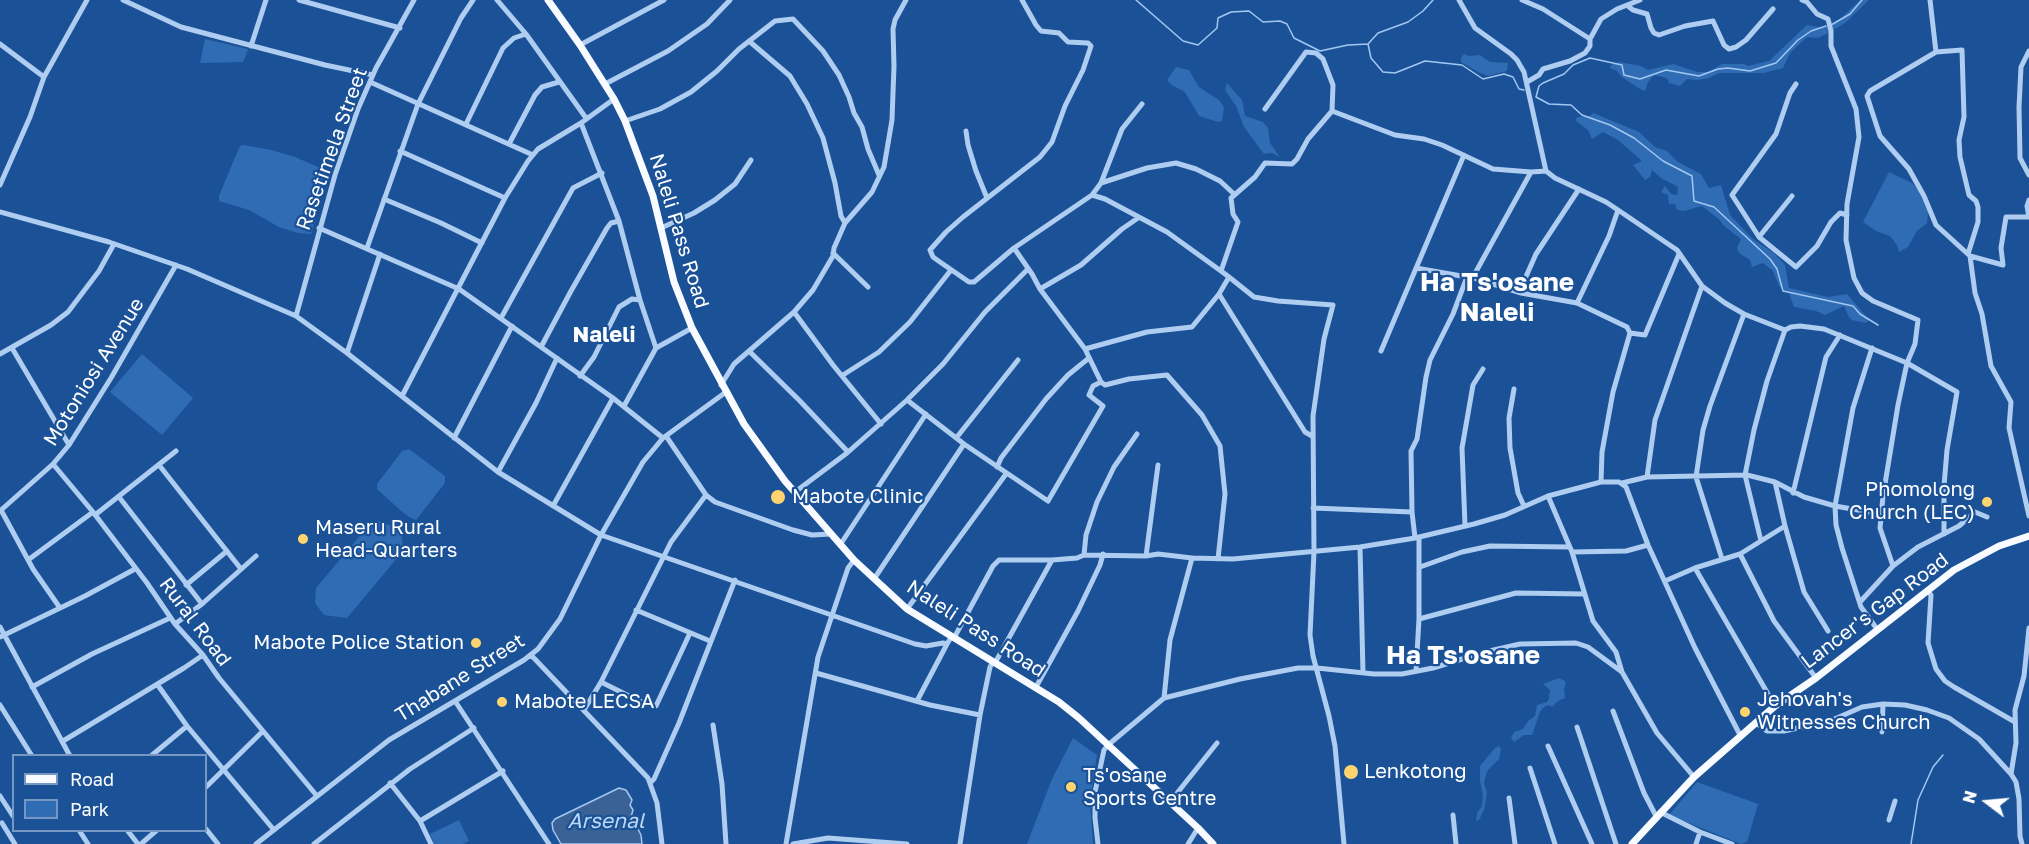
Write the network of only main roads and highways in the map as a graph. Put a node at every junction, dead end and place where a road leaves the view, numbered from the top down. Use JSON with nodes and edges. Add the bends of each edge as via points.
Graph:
{"nodes":[{"id":1,"x":548,"y":0,"type":"edge"},
{"id":2,"x":2029,"y":536,"type":"edge"},
{"id":3,"x":1213,"y":844,"type":"edge"},
{"id":4,"x":1632,"y":844,"type":"edge"}],
"edges":[{"from":1,"to":3,"type":"main road","name":"Naleli Pass Road","via":[[625,121],[653,196],[674,282],[692,328],[744,424],[795,492],[854,560],[907,609],[1036,687],[1079,718]]},
{"from":2,"to":4,"type":"main road","name":"Lancer's Gap Road","via":[[1986,552],[1954,570],[1775,706],[1694,777]]}]}
